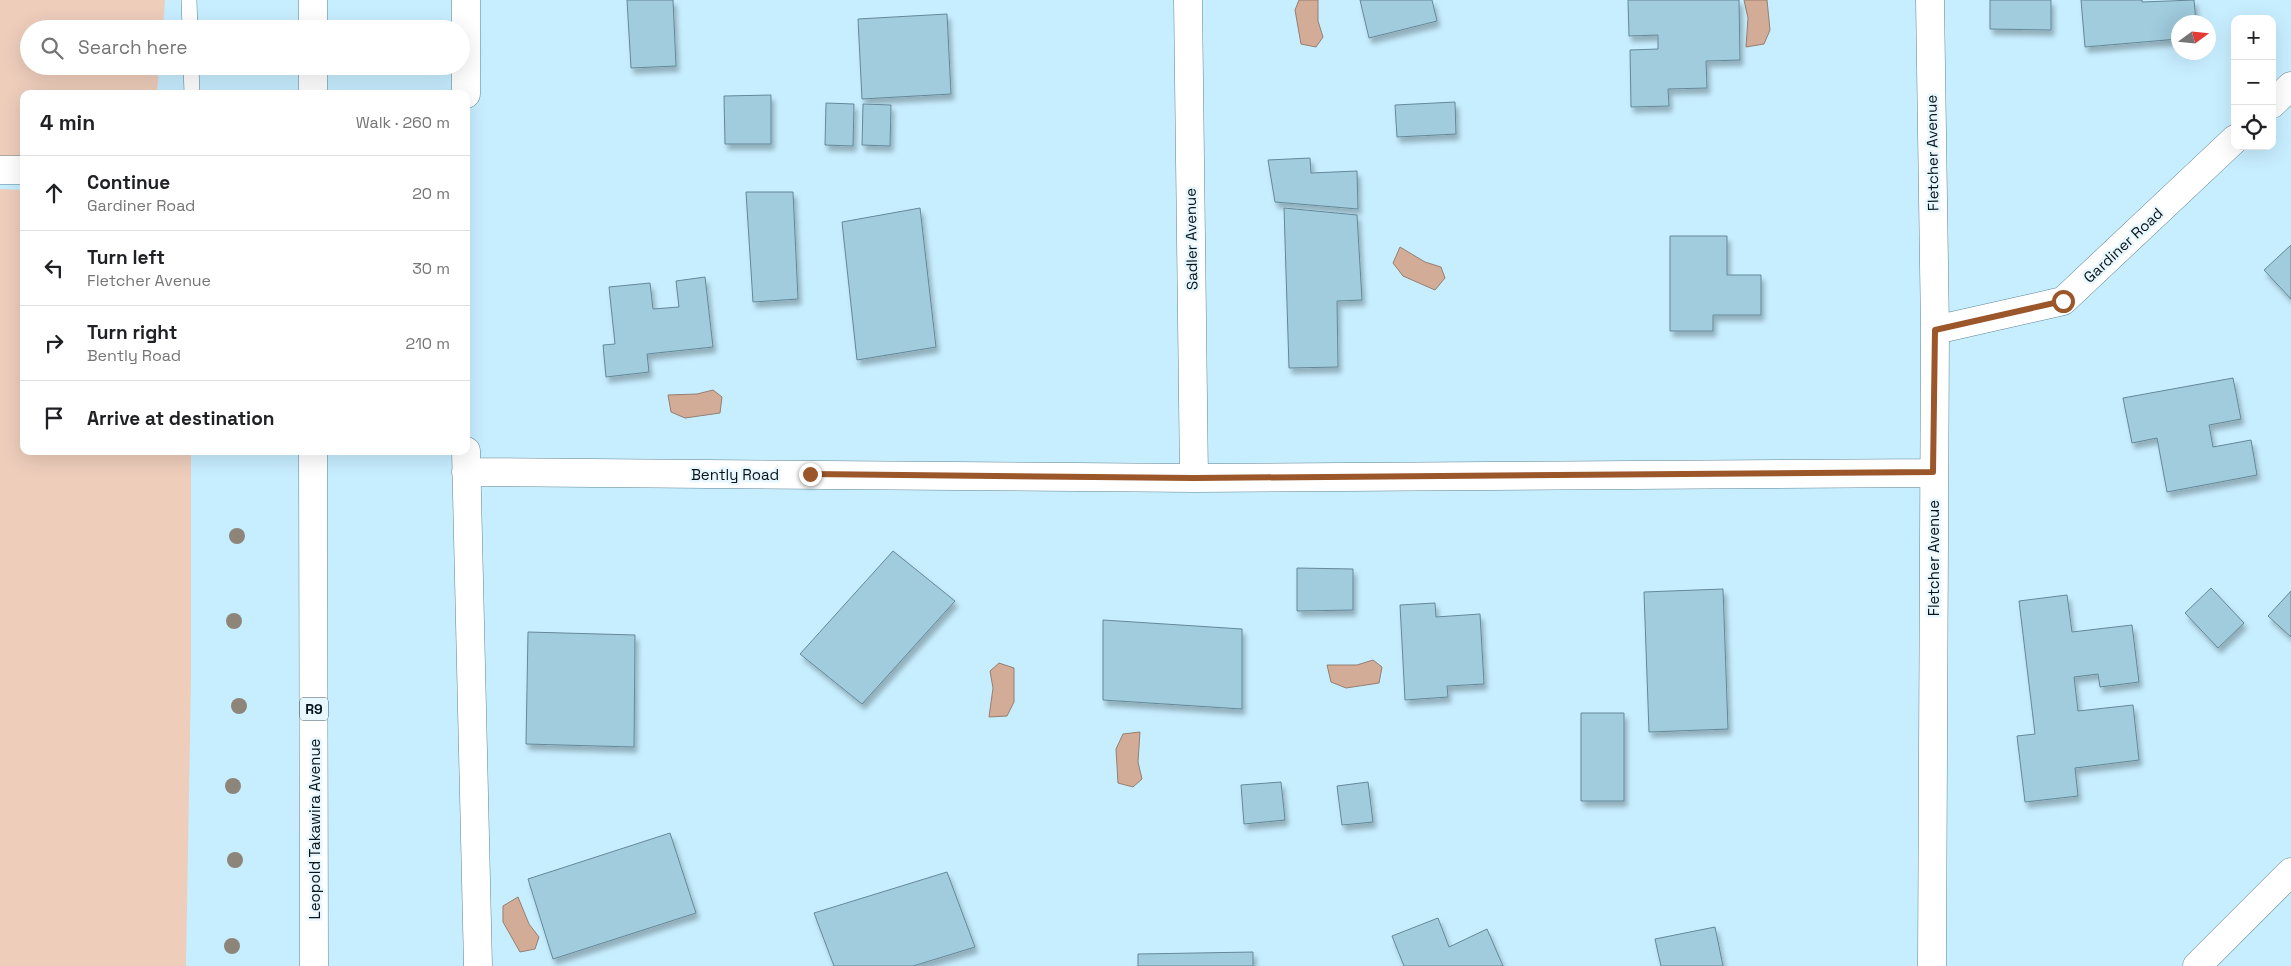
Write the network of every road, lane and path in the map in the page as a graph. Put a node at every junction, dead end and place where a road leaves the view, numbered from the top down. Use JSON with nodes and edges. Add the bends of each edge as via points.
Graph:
{"nodes":[{"id":1,"x":189,"y":0,"type":"edge"},
{"id":2,"x":314,"y":0,"type":"edge"},
{"id":3,"x":466,"y":0,"type":"edge"},
{"id":4,"x":1188,"y":0,"type":"edge"},
{"id":5,"x":1930,"y":0,"type":"edge"},
{"id":6,"x":190,"y":20,"type":"edge"},
{"id":7,"x":313,"y":20,"type":"edge"},
{"id":8,"x":466,"y":20,"type":"edge"},
{"id":9,"x":191,"y":75,"type":"edge"},
{"id":10,"x":313,"y":75,"type":"edge"},
{"id":11,"x":466,"y":75,"type":"edge"},
{"id":12,"x":2291,"y":86,"type":"edge"},
{"id":13,"x":192,"y":90,"type":"edge"},
{"id":14,"x":313,"y":90,"type":"edge"},
{"id":15,"x":466,"y":90,"type":"edge"},
{"id":16,"x":2276,"y":100,"type":"edge"},
{"id":17,"x":2231,"y":143,"type":"edge"},
{"id":18,"x":0,"y":170,"type":"edge"},
{"id":19,"x":20,"y":170,"type":"edge"},
{"id":20,"x":1935,"y":330,"type":"junction"},
{"id":21,"x":313,"y":455,"type":"edge"},
{"id":22,"x":466,"y":462,"type":"edge"},
{"id":23,"x":1933,"y":472,"type":"junction"},
{"id":24,"x":1194,"y":478,"type":"junction"},
{"id":25,"x":2291,"y":872,"type":"edge"},
{"id":26,"x":314,"y":966,"type":"edge"},
{"id":27,"x":478,"y":966,"type":"edge"},
{"id":28,"x":1932,"y":966,"type":"edge"},
{"id":29,"x":2197,"y":966,"type":"edge"}],
"edges":[{"from":1,"to":6,"type":"lane"},
{"from":2,"to":7,"type":"main road"},
{"from":3,"to":8,"type":"main road"},
{"from":4,"to":24,"type":"main road","name":"Sadler Avenue"},
{"from":5,"to":20,"type":"main road","name":"Fletcher Avenue"},
{"from":9,"to":13,"type":"lane"},
{"from":10,"to":14,"type":"main road"},
{"from":11,"to":15,"type":"main road"},
{"from":12,"to":16,"type":"main road"},
{"from":17,"to":20,"type":"main road","name":"Gardiner Road","via":[[2063,301]]},
{"from":18,"to":19,"type":"main road"},
{"from":20,"to":23,"type":"main road","name":"Fletcher Avenue"},
{"from":21,"to":26,"type":"main road","name":"Leopold Takawira Avenue","number":"R9"},
{"from":22,"to":24,"type":"main road","name":"Bently Road"},
{"from":22,"to":27,"type":"main road"},
{"from":23,"to":24,"type":"main road","name":"Bently Road"},
{"from":23,"to":28,"type":"main road","name":"Fletcher Avenue"},
{"from":25,"to":29,"type":"main road"}]}
